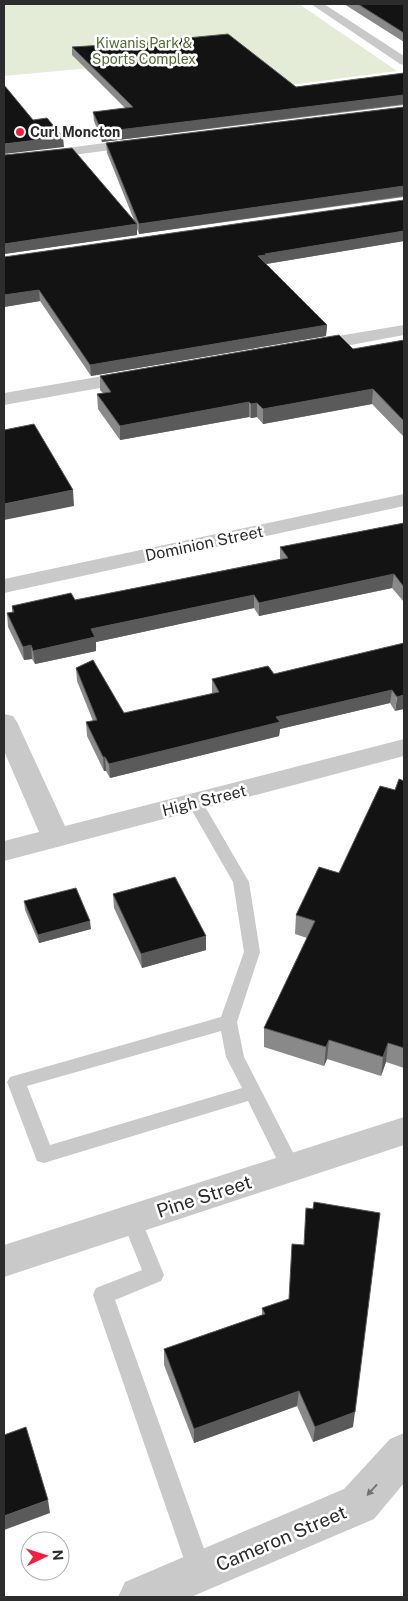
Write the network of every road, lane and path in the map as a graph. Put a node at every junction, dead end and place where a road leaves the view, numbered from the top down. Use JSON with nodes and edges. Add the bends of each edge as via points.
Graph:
{"nodes":[{"id":1,"x":317,"y":4,"type":"edge"},
{"id":2,"x":388,"y":38,"type":"edge"},
{"id":3,"x":371,"y":40,"type":"junction"},
{"id":4,"x":404,"y":61,"type":"edge"},
{"id":5,"x":157,"y":141,"type":"edge"},
{"id":6,"x":4,"y":160,"type":"edge"},
{"id":7,"x":404,"y":330,"type":"edge"},
{"id":8,"x":288,"y":350,"type":"edge"},
{"id":9,"x":152,"y":374,"type":"edge"},
{"id":10,"x":4,"y":399,"type":"edge"},
{"id":11,"x":404,"y":500,"type":"edge"},
{"id":12,"x":4,"y":586,"type":"edge"},
{"id":13,"x":4,"y":722,"type":"edge"},
{"id":14,"x":404,"y":748,"type":"edge"},
{"id":15,"x":195,"y":802,"type":"junction"},
{"id":16,"x":56,"y":838,"type":"junction"},
{"id":17,"x":4,"y":851,"type":"edge"},
{"id":18,"x":228,"y":1022,"type":"junction"},
{"id":19,"x":253,"y":1092,"type":"junction"},
{"id":20,"x":404,"y":1131,"type":"edge"},
{"id":21,"x":291,"y":1168,"type":"junction"},
{"id":22,"x":132,"y":1220,"type":"junction"},
{"id":23,"x":4,"y":1261,"type":"edge"},
{"id":24,"x":404,"y":1453,"type":"edge"},
{"id":25,"x":200,"y":1572,"type":"junction"},
{"id":26,"x":140,"y":1597,"type":"edge"}],
"edges":[{"from":1,"to":3,"type":"street"},
{"from":2,"to":3,"type":"street"},
{"from":3,"to":4,"type":"street"},
{"from":5,"to":6,"type":"street"},
{"from":7,"to":8,"type":"street"},
{"from":9,"to":10,"type":"street"},
{"from":11,"to":12,"type":"street","name":"Dominion Street"},
{"from":13,"to":16,"type":"street"},
{"from":14,"to":15,"type":"street","name":"High Street"},
{"from":15,"to":16,"type":"street","name":"High Street"},
{"from":15,"to":18,"type":"lane","via":[[241,882],[252,952]]},
{"from":16,"to":17,"type":"street","name":"High Street"},
{"from":18,"to":19,"type":"lane","via":[[235,1057]]},
{"from":18,"to":19,"type":"lane","via":[[16,1082],[44,1155]]},
{"from":19,"to":21,"type":"lane"},
{"from":20,"to":21,"type":"street","name":"Pine Street"},
{"from":21,"to":22,"type":"street","name":"Pine Street"},
{"from":22,"to":23,"type":"street","name":"Pine Street"},
{"from":22,"to":25,"type":"lane","via":[[154,1275],[103,1295]]},
{"from":24,"to":25,"type":"street","name":"Cameron Street","one_way":true,"via":[[360,1504]]},
{"from":25,"to":26,"type":"street","name":"Cameron Street"}]}
